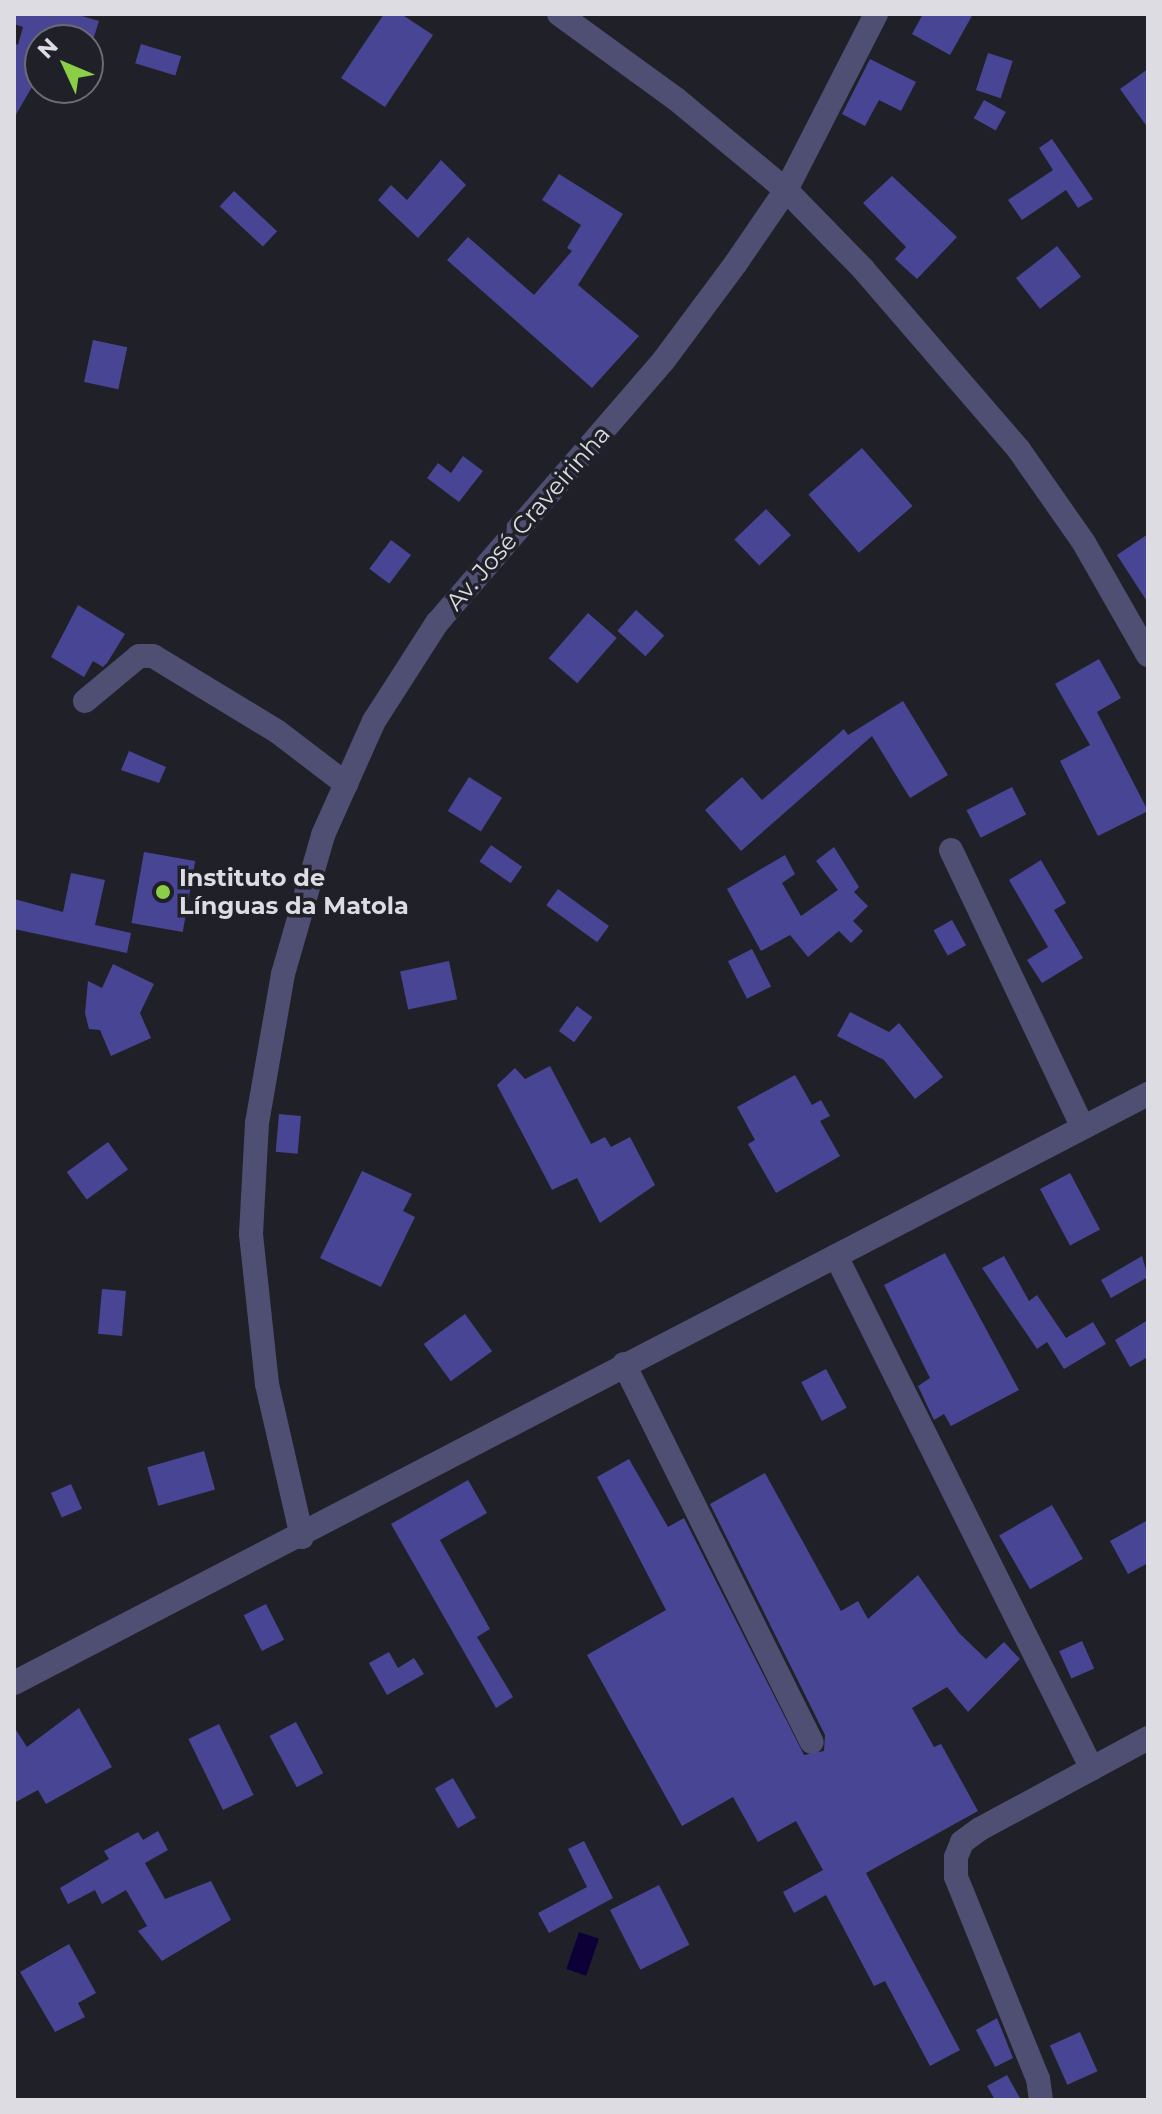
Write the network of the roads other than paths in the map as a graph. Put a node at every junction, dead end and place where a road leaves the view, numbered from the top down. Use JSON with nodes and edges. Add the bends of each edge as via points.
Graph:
{"nodes":[{"id":1,"x":559,"y":14,"type":"edge"},
{"id":2,"x":876,"y":14,"type":"edge"},
{"id":3,"x":786,"y":190,"type":"junction"},
{"id":4,"x":1148,"y":655,"type":"edge"},
{"id":5,"x":85,"y":701,"type":"dead end"},
{"id":6,"x":346,"y":784,"type":"junction"},
{"id":7,"x":951,"y":850,"type":"dead end"},
{"id":8,"x":1148,"y":1094,"type":"edge"},
{"id":9,"x":1082,"y":1126,"type":"junction"},
{"id":10,"x":836,"y":1256,"type":"junction"},
{"id":11,"x":624,"y":1364,"type":"junction"},
{"id":12,"x":302,"y":1537,"type":"junction"},
{"id":13,"x":14,"y":1683,"type":"edge"},
{"id":14,"x":1148,"y":1738,"type":"edge"},
{"id":15,"x":812,"y":1742,"type":"dead end"},
{"id":16,"x":1092,"y":1769,"type":"junction"},
{"id":17,"x":1041,"y":2100,"type":"edge"}],
"edges":[{"from":1,"to":3,"type":"street","via":[[676,99]]},
{"from":2,"to":3,"type":"street","name":"Av. José Craveirinha"},
{"from":3,"to":4,"type":"street","via":[[948,363],[1019,450],[1084,543]]},
{"from":3,"to":6,"type":"street","name":"Av. José Craveirinha","via":[[664,360],[437,623],[374,721]]},
{"from":5,"to":6,"type":"street","via":[[139,656],[153,656],[278,732]]},
{"from":6,"to":12,"type":"street","name":"Av. José Craveirinha","via":[[323,835],[283,974],[257,1123],[251,1234],[267,1384]]},
{"from":7,"to":9,"type":"street"},
{"from":8,"to":9,"type":"street"},
{"from":9,"to":10,"type":"street"},
{"from":10,"to":11,"type":"street"},
{"from":10,"to":16,"type":"street"},
{"from":11,"to":12,"type":"street"},
{"from":11,"to":15,"type":"street"},
{"from":12,"to":13,"type":"street"},
{"from":14,"to":16,"type":"street"},
{"from":16,"to":17,"type":"street","via":[[980,1829],[962,1842],[956,1857],[956,1877],[1038,2079]]}]}
